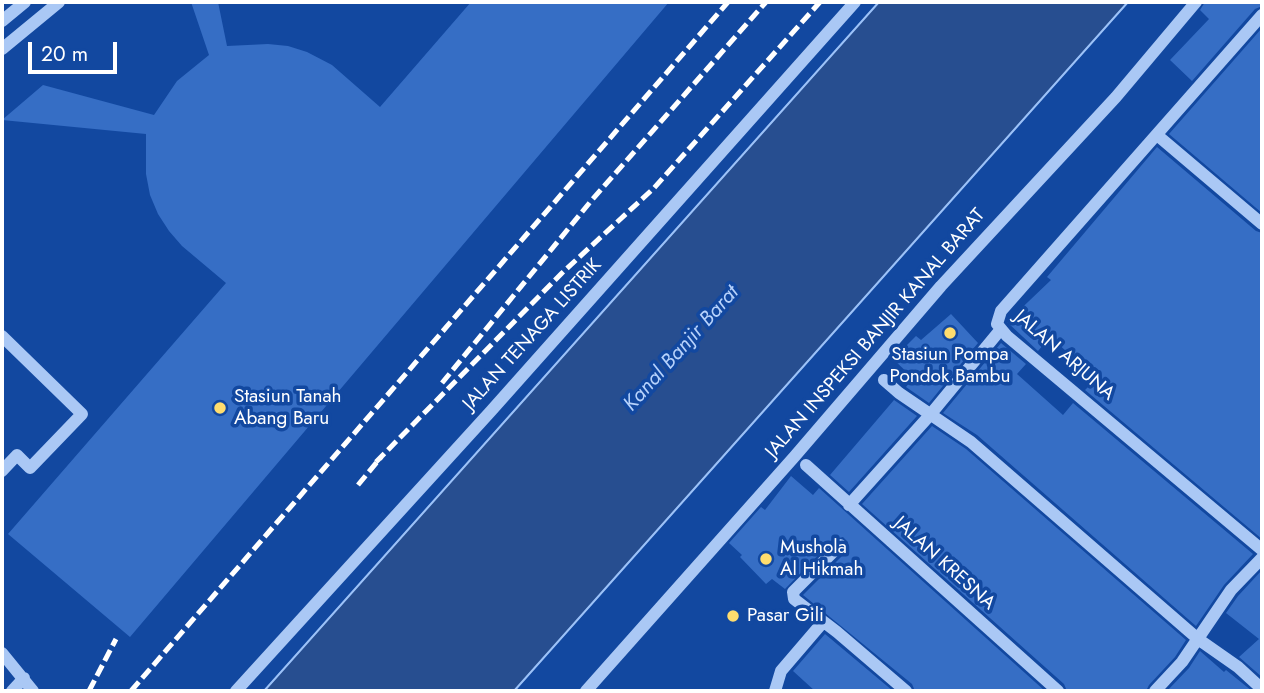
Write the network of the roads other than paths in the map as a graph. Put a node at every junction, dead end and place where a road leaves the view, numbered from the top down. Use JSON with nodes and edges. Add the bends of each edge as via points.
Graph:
{"nodes":[{"id":1,"x":25,"y":2,"type":"edge"},
{"id":2,"x":59,"y":2,"type":"edge"},
{"id":3,"x":855,"y":2,"type":"edge"},
{"id":4,"x":1196,"y":2,"type":"edge"},
{"id":5,"x":1262,"y":15,"type":"edge"},
{"id":6,"x":2,"y":21,"type":"edge"},
{"id":7,"x":2,"y":49,"type":"edge"},
{"id":8,"x":1157,"y":135,"type":"junction"},
{"id":9,"x":1262,"y":224,"type":"edge"},
{"id":10,"x":1001,"y":329,"type":"junction"},
{"id":11,"x":2,"y":336,"type":"edge"},
{"id":12,"x":884,"y":380,"type":"dead end"},
{"id":13,"x":930,"y":415,"type":"junction"},
{"id":14,"x":806,"y":465,"type":"dead end"},
{"id":15,"x":2,"y":471,"type":"edge"},
{"id":16,"x":849,"y":505,"type":"junction"},
{"id":17,"x":840,"y":545,"type":"dead end"},
{"id":18,"x":1262,"y":550,"type":"edge"},
{"id":19,"x":1262,"y":558,"type":"edge"},
{"id":20,"x":823,"y":622,"type":"junction"},
{"id":21,"x":1198,"y":639,"type":"junction"},
{"id":22,"x":2,"y":653,"type":"edge"},
{"id":23,"x":24,"y":678,"type":"junction"},
{"id":24,"x":1262,"y":689,"type":"edge"},
{"id":25,"x":12,"y":691,"type":"edge"},
{"id":26,"x":33,"y":691,"type":"edge"},
{"id":27,"x":236,"y":691,"type":"edge"},
{"id":28,"x":586,"y":691,"type":"edge"},
{"id":29,"x":775,"y":691,"type":"edge"},
{"id":30,"x":906,"y":691,"type":"edge"},
{"id":31,"x":1058,"y":691,"type":"edge"},
{"id":32,"x":1155,"y":691,"type":"edge"}],
"edges":[{"from":1,"to":6,"type":"street"},
{"from":2,"to":7,"type":"street"},
{"from":3,"to":27,"type":"street","name":"JALAN TENAGA LISTRIK"},
{"from":4,"to":28,"type":"street","name":"JALAN INSPEKSI BANJIR KANAL BARAT"},
{"from":5,"to":8,"type":"street","name":"JALAN ARJUNA"},
{"from":8,"to":9,"type":"street"},
{"from":8,"to":10,"type":"street","name":"JALAN ARJUNA","via":[[1001,311],[997,324]]},
{"from":10,"to":13,"type":"street"},
{"from":10,"to":18,"type":"street","name":"JALAN ARJUNA"},
{"from":11,"to":15,"type":"street","via":[[82,414],[30,468],[18,455]]},
{"from":12,"to":13,"type":"street"},
{"from":13,"to":16,"type":"street"},
{"from":13,"to":21,"type":"street","via":[[971,442]]},
{"from":14,"to":16,"type":"street","name":"JALAN KRESNA"},
{"from":16,"to":31,"type":"street","name":"JALAN KRESNA"},
{"from":17,"to":20,"type":"street","via":[[793,592],[798,603]]},
{"from":19,"to":21,"type":"street","via":[[1231,590]]},
{"from":20,"to":29,"type":"street","via":[[781,671]]},
{"from":20,"to":30,"type":"street"},
{"from":21,"to":24,"type":"street"},
{"from":21,"to":32,"type":"street"},
{"from":22,"to":23,"type":"street"},
{"from":23,"to":25,"type":"street"},
{"from":23,"to":26,"type":"street"}]}
